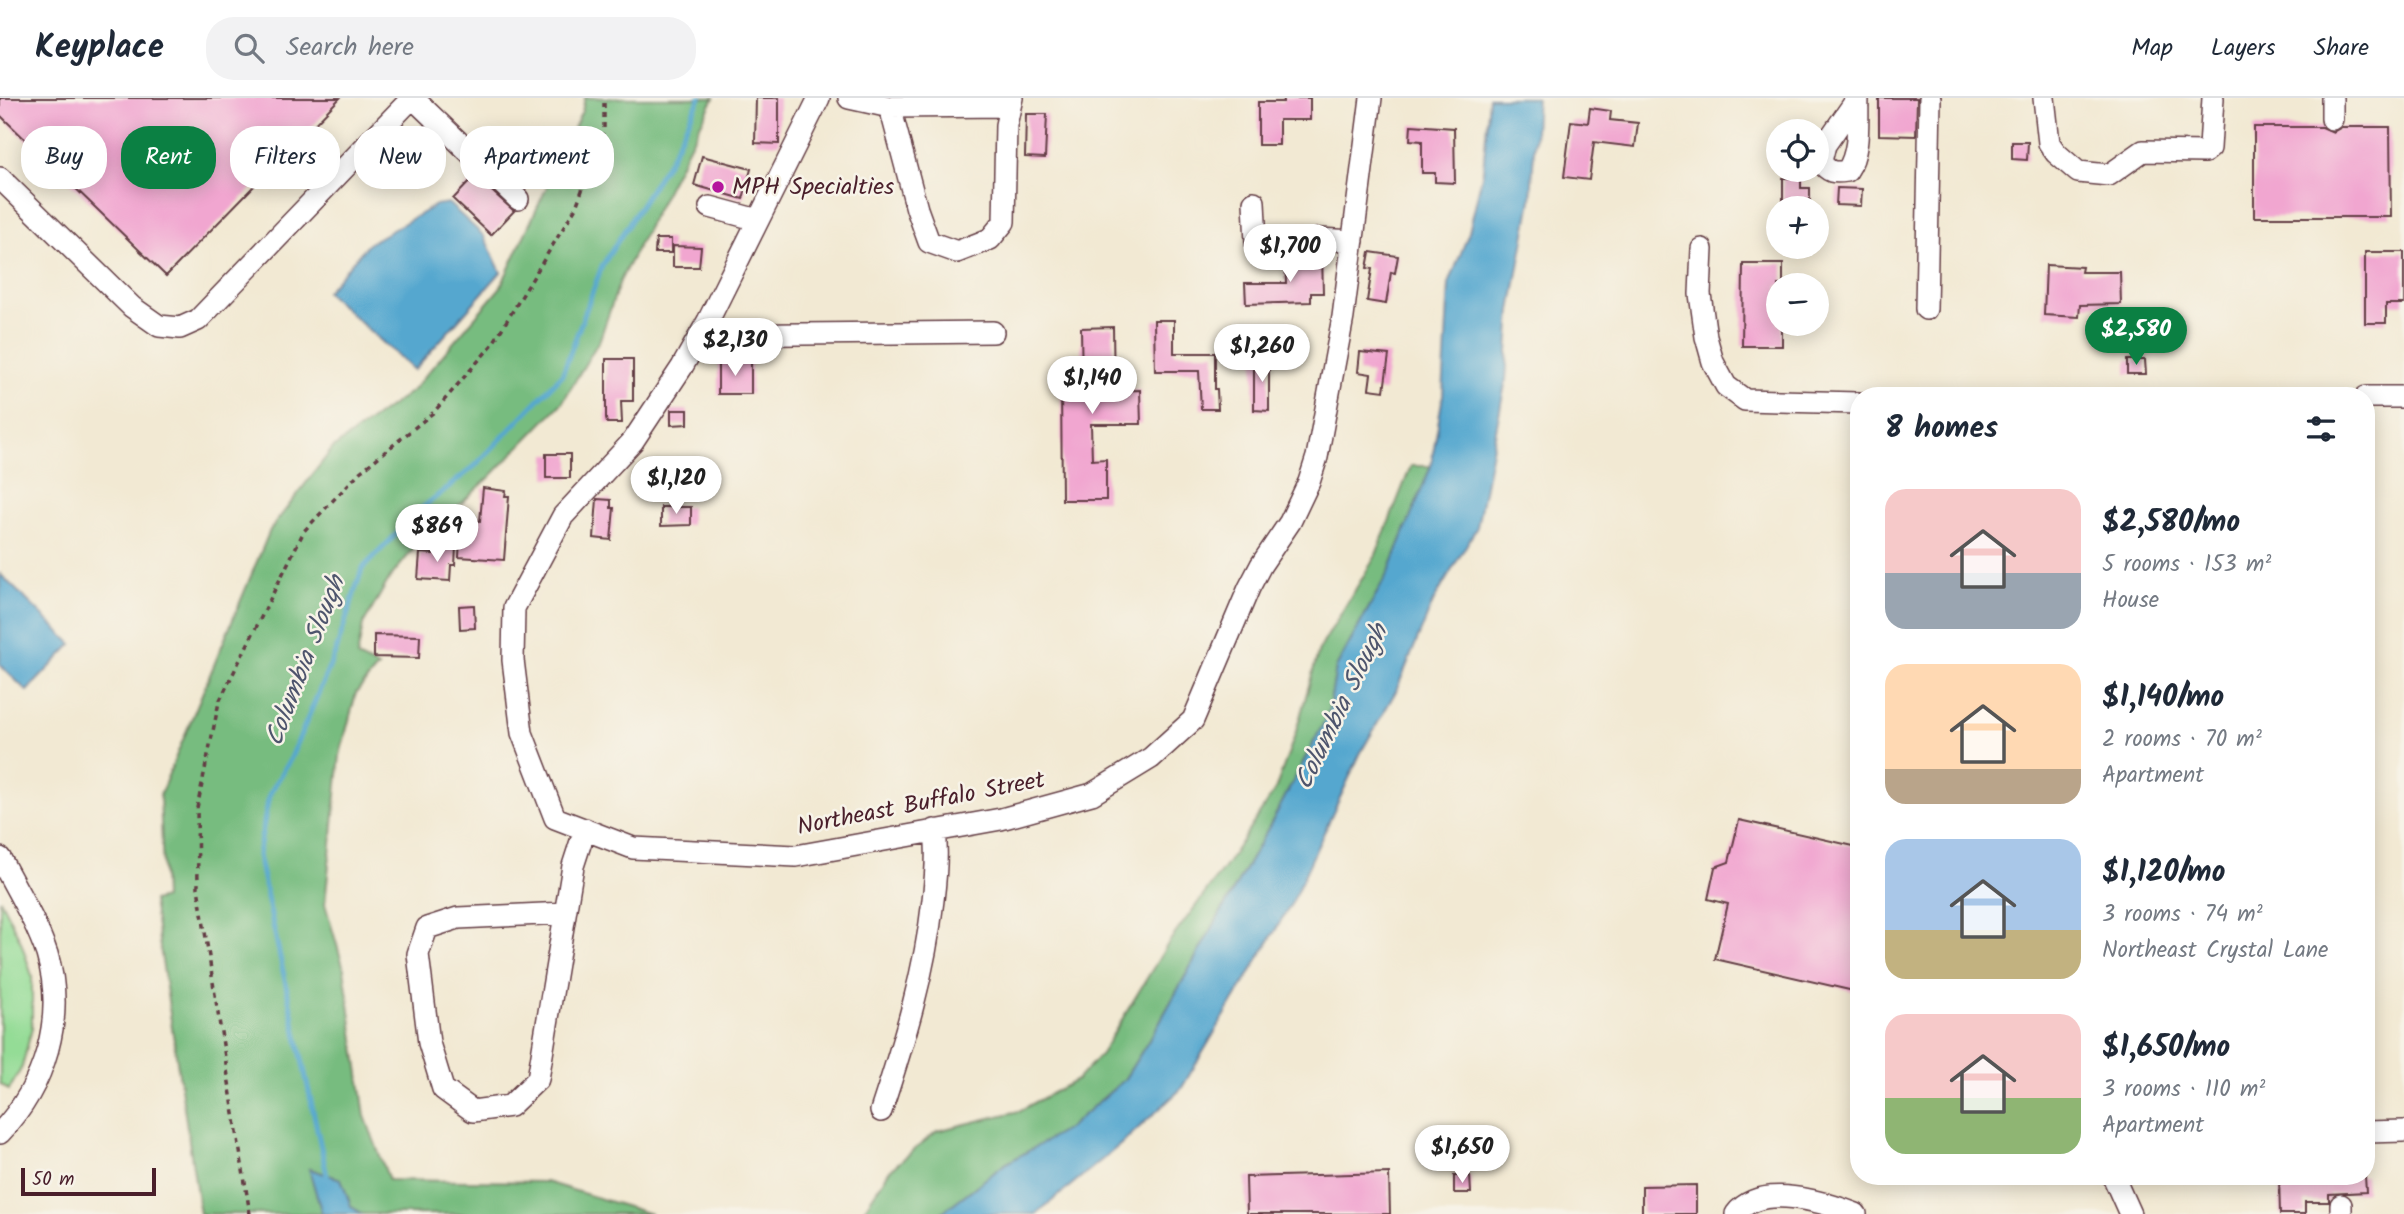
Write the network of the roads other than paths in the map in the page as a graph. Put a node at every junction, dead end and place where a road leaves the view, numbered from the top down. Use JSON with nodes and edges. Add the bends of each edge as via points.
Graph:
{"nodes":[{"id":1,"x":413,"y":98,"type":"edge"},
{"id":2,"x":819,"y":98,"type":"edge"},
{"id":3,"x":849,"y":98,"type":"edge"},
{"id":4,"x":1371,"y":98,"type":"edge"},
{"id":5,"x":1930,"y":98,"type":"edge"},
{"id":6,"x":2044,"y":98,"type":"edge"},
{"id":7,"x":2213,"y":98,"type":"edge"},
{"id":8,"x":1011,"y":102,"type":"edge"},
{"id":9,"x":890,"y":107,"type":"junction"},
{"id":10,"x":0,"y":178,"type":"edge"},
{"id":11,"x":518,"y":199,"type":"dead end"},
{"id":12,"x":1254,"y":202,"type":"dead end"},
{"id":13,"x":710,"y":207,"type":"dead end"},
{"id":14,"x":758,"y":220,"type":"junction"},
{"id":15,"x":1353,"y":241,"type":"junction"},
{"id":16,"x":1702,"y":249,"type":"dead end"},
{"id":17,"x":1926,"y":309,"type":"dead end"},
{"id":18,"x":993,"y":332,"type":"dead end"},
{"id":19,"x":700,"y":335,"type":"junction"},
{"id":20,"x":2375,"y":397,"type":"edge"},
{"id":21,"x":2404,"y":397,"type":"edge"},
{"id":22,"x":1850,"y":403,"type":"edge"},
{"id":23,"x":585,"y":829,"type":"junction"},
{"id":24,"x":935,"y":830,"type":"junction"},
{"id":25,"x":0,"y":858,"type":"edge"},
{"id":26,"x":565,"y":913,"type":"junction"},
{"id":27,"x":881,"y":1111,"type":"dead end"},
{"id":28,"x":2404,"y":1131,"type":"edge"},
{"id":29,"x":2375,"y":1132,"type":"edge"},
{"id":30,"x":0,"y":1133,"type":"edge"},
{"id":31,"x":2117,"y":1185,"type":"edge"},
{"id":32,"x":1736,"y":1214,"type":"edge"},
{"id":33,"x":1856,"y":1214,"type":"edge"},
{"id":34,"x":2130,"y":1214,"type":"edge"}],
"edges":[{"from":1,"to":10,"type":"street","via":[[198,320],[180,328],[159,326],[132,307]]},
{"from":1,"to":11,"type":"street"},
{"from":2,"to":14,"type":"street","name":"Northeast Buffalo Street"},
{"from":3,"to":9,"type":"street"},
{"from":4,"to":15,"type":"street","name":"Northeast Buffalo Street"},
{"from":5,"to":17,"type":"street"},
{"from":6,"to":7,"type":"street","via":[[2049,142],[2056,153],[2078,172],[2109,175],[2143,151],[2205,152],[2210,148]]},
{"from":8,"to":9,"type":"street"},
{"from":8,"to":9,"type":"street","via":[[1006,125],[1004,222],[990,239],[957,251],[929,242]]},
{"from":12,"to":15,"type":"street","via":[[1256,243],[1261,246],[1301,246],[1319,239]]},
{"from":13,"to":14,"type":"street"},
{"from":14,"to":19,"type":"street","name":"Northeast Buffalo Street"},
{"from":15,"to":24,"type":"street","name":"Northeast Buffalo Street","via":[[1343,317],[1309,482],[1249,588],[1193,720],[1151,758],[1092,794],[1002,819]]},
{"from":16,"to":22,"type":"street","via":[[1700,294],[1706,337],[1726,386],[1745,400]]},
{"from":18,"to":19,"type":"street"},
{"from":19,"to":23,"type":"street","name":"Northeast Buffalo Street","via":[[633,441],[563,516],[514,608],[514,673],[522,733],[555,818]]},
{"from":20,"to":21,"type":"street"},
{"from":23,"to":24,"type":"street","name":"Northeast Buffalo Street","via":[[633,848],[796,856]]},
{"from":23,"to":26,"type":"street"},
{"from":24,"to":27,"type":"street","via":[[938,854],[928,943],[911,1021]]},
{"from":25,"to":30,"type":"street","via":[[41,938],[54,1005],[40,1075]]},
{"from":26,"to":26,"type":"street","via":[[538,1079],[510,1106],[473,1111],[443,1089],[429,1043],[418,954],[427,928],[458,918]]},
{"from":28,"to":29,"type":"street"},
{"from":31,"to":34,"type":"street"},
{"from":32,"to":33,"type":"street","via":[[1742,1205],[1769,1196],[1825,1202]]}]}
